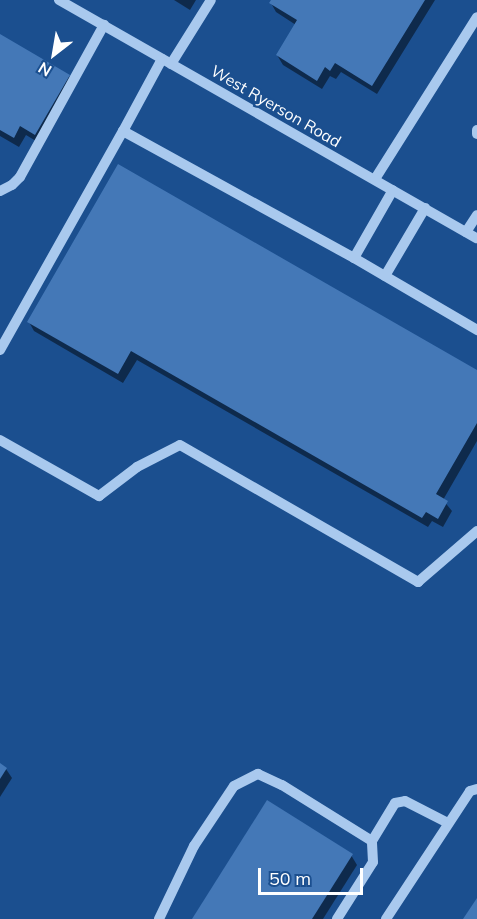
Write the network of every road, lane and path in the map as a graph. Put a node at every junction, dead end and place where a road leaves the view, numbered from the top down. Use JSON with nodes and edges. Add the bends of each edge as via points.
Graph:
{"nodes":[{"id":1,"x":59,"y":0,"type":"edge"},
{"id":2,"x":211,"y":0,"type":"edge"},
{"id":3,"x":477,"y":17,"type":"edge"},
{"id":4,"x":104,"y":25,"type":"junction"},
{"id":5,"x":167,"y":61,"type":"junction"},
{"id":6,"x":477,"y":130,"type":"edge"},
{"id":7,"x":123,"y":131,"type":"junction"},
{"id":8,"x":477,"y":135,"type":"edge"},
{"id":9,"x":375,"y":179,"type":"junction"},
{"id":10,"x":393,"y":190,"type":"junction"},
{"id":11,"x":0,"y":191,"type":"edge"},
{"id":12,"x":425,"y":208,"type":"junction"},
{"id":13,"x":477,"y":214,"type":"edge"},
{"id":14,"x":466,"y":232,"type":"junction"},
{"id":15,"x":477,"y":238,"type":"edge"},
{"id":16,"x":354,"y":258,"type":"junction"},
{"id":17,"x":385,"y":276,"type":"junction"},
{"id":18,"x":477,"y":330,"type":"edge"},
{"id":19,"x":0,"y":351,"type":"edge"},
{"id":20,"x":0,"y":440,"type":"edge"},
{"id":21,"x":477,"y":531,"type":"edge"},
{"id":22,"x":473,"y":790,"type":"edge"},
{"id":23,"x":448,"y":823,"type":"junction"},
{"id":24,"x":372,"y":841,"type":"junction"},
{"id":25,"x":342,"y":917,"type":"edge"},
{"id":26,"x":159,"y":919,"type":"edge"},
{"id":27,"x":386,"y":919,"type":"edge"}],
"edges":[{"from":1,"to":4,"type":"street","name":"West Ryerson Road"},
{"from":2,"to":5,"type":"street"},
{"from":3,"to":9,"type":"street"},
{"from":4,"to":5,"type":"street","name":"West Ryerson Road"},
{"from":4,"to":11,"type":"street","via":[[20,177]]},
{"from":5,"to":7,"type":"street"},
{"from":5,"to":9,"type":"street","name":"West Ryerson Road"},
{"from":6,"to":8,"type":"street"},
{"from":7,"to":16,"type":"street"},
{"from":7,"to":19,"type":"street"},
{"from":9,"to":10,"type":"street","name":"West Ryerson Road"},
{"from":10,"to":12,"type":"street","name":"West Ryerson Road"},
{"from":10,"to":16,"type":"street"},
{"from":12,"to":14,"type":"street","name":"West Ryerson Road"},
{"from":12,"to":17,"type":"street"},
{"from":13,"to":14,"type":"street"},
{"from":14,"to":15,"type":"street","name":"West Ryerson Road"},
{"from":16,"to":17,"type":"street"},
{"from":17,"to":18,"type":"street"},
{"from":20,"to":21,"type":"street","via":[[99,496],[137,467],[180,445],[418,582]]},
{"from":22,"to":23,"type":"street"},
{"from":23,"to":24,"type":"street","via":[[405,801],[396,803]]},
{"from":23,"to":27,"type":"street"},
{"from":24,"to":25,"type":"street","via":[[373,862]]},
{"from":24,"to":26,"type":"street","via":[[258,774],[234,786],[194,846]]}]}
